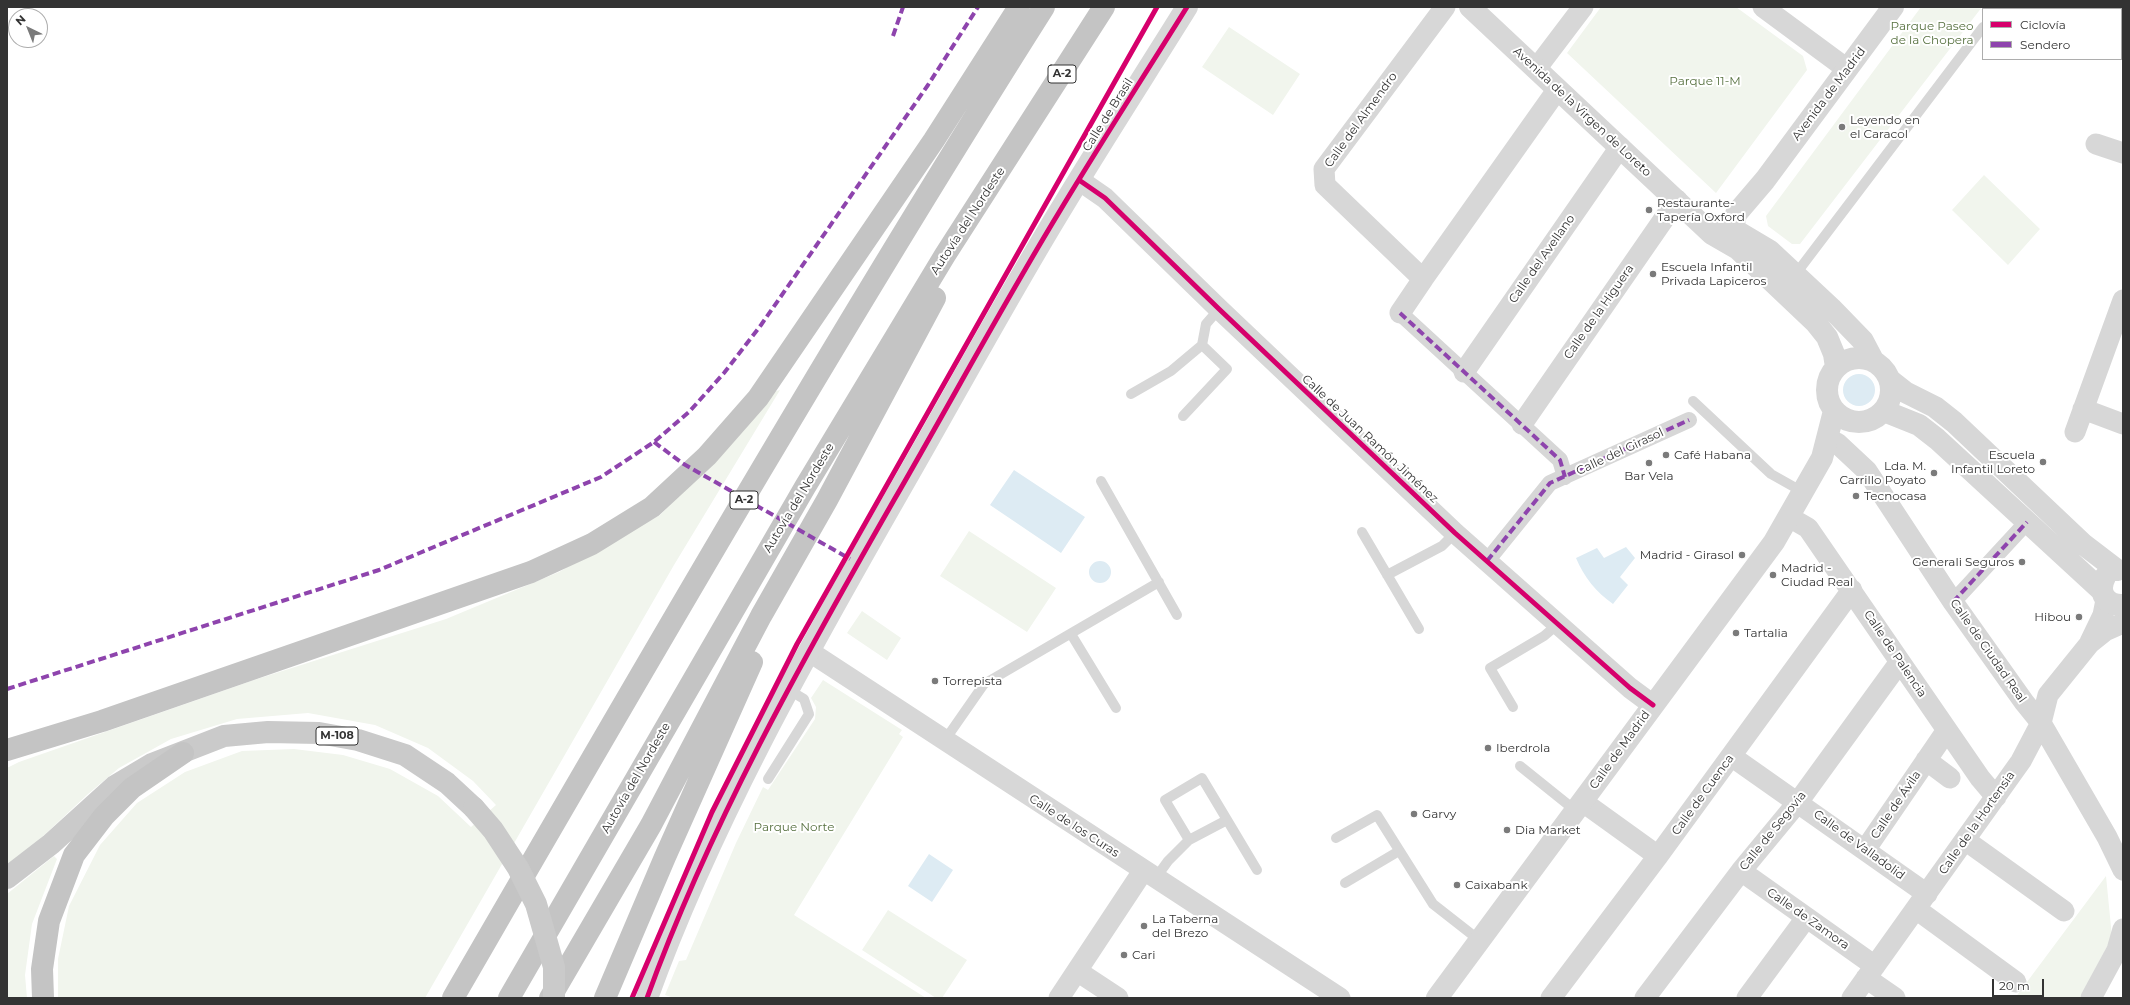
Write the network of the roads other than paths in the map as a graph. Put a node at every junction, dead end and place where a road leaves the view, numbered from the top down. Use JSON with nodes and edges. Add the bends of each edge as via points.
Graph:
{"nodes":[{"id":1,"x":1019,"y":7,"type":"edge"},
{"id":2,"x":1044,"y":7,"type":"edge"},
{"id":3,"x":1104,"y":7,"type":"edge"},
{"id":4,"x":1187,"y":7,"type":"edge"},
{"id":5,"x":1444,"y":7,"type":"edge"},
{"id":6,"x":1470,"y":7,"type":"edge"},
{"id":7,"x":1583,"y":7,"type":"edge"},
{"id":8,"x":1762,"y":7,"type":"edge"},
{"id":9,"x":1893,"y":7,"type":"edge"},
{"id":10,"x":1982,"y":28,"type":"edge"},
{"id":11,"x":1536,"y":69,"type":"junction"},
{"id":12,"x":1848,"y":69,"type":"junction"},
{"id":13,"x":1557,"y":90,"type":"junction"},
{"id":14,"x":1020,"y":140,"type":"junction"},
{"id":15,"x":2096,"y":144,"type":"dead end"},
{"id":16,"x":1620,"y":147,"type":"junction"},
{"id":17,"x":2123,"y":153,"type":"edge"},
{"id":18,"x":1080,"y":180,"type":"junction"},
{"id":19,"x":1764,"y":180,"type":"junction"},
{"id":20,"x":1677,"y":200,"type":"junction"},
{"id":21,"x":1735,"y":239,"type":"junction"},
{"id":22,"x":1770,"y":251,"type":"junction"},
{"id":23,"x":1795,"y":275,"type":"junction"},
{"id":24,"x":1423,"y":279,"type":"junction"},
{"id":25,"x":2123,"y":300,"type":"edge"},
{"id":26,"x":1219,"y":309,"type":"junction"},
{"id":27,"x":1400,"y":313,"type":"joint"},
{"id":28,"x":1202,"y":344,"type":"junction"},
{"id":29,"x":1873,"y":360,"type":"junction"},
{"id":30,"x":1836,"y":367,"type":"junction"},
{"id":31,"x":1464,"y":372,"type":"junction"},
{"id":32,"x":1890,"y":381,"type":"junction"},
{"id":33,"x":1131,"y":394,"type":"dead end"},
{"id":34,"x":1693,"y":401,"type":"dead end"},
{"id":35,"x":2083,"y":409,"type":"junction"},
{"id":36,"x":1834,"y":411,"type":"junction"},
{"id":37,"x":1884,"y":411,"type":"junction"},
{"id":38,"x":1183,"y":416,"type":"dead end"},
{"id":39,"x":1689,"y":420,"type":"dead end"},
{"id":40,"x":1853,"y":422,"type":"junction"},
{"id":41,"x":1522,"y":424,"type":"junction"},
{"id":42,"x":2123,"y":424,"type":"edge"},
{"id":43,"x":2074,"y":432,"type":"dead end"},
{"id":44,"x":1838,"y":443,"type":"junction"},
{"id":45,"x":1822,"y":458,"type":"junction"},
{"id":46,"x":1565,"y":477,"type":"junction"},
{"id":47,"x":1101,"y":481,"type":"dead end"},
{"id":48,"x":1803,"y":492,"type":"junction"},
{"id":49,"x":827,"y":500,"type":"junction"},
{"id":50,"x":1789,"y":517,"type":"junction"},
{"id":51,"x":2027,"y":522,"type":"junction"},
{"id":52,"x":1362,"y":532,"type":"dead end"},
{"id":53,"x":1456,"y":533,"type":"junction"},
{"id":54,"x":1487,"y":561,"type":"junction"},
{"id":55,"x":2120,"y":571,"type":"edge"},
{"id":56,"x":1387,"y":575,"type":"junction"},
{"id":57,"x":1159,"y":582,"type":"junction"},
{"id":58,"x":1852,"y":590,"type":"junction"},
{"id":59,"x":1953,"y":602,"type":"junction"},
{"id":60,"x":1177,"y":614,"type":"dead end"},
{"id":61,"x":2111,"y":614,"type":"edge"},
{"id":62,"x":1558,"y":624,"type":"junction"},
{"id":63,"x":1419,"y":629,"type":"dead end"},
{"id":64,"x":1071,"y":634,"type":"junction"},
{"id":65,"x":810,"y":652,"type":"junction"},
{"id":66,"x":1899,"y":663,"type":"junction"},
{"id":67,"x":789,"y":690,"type":"junction"},
{"id":68,"x":1513,"y":706,"type":"dead end"},
{"id":69,"x":1653,"y":706,"type":"junction"},
{"id":70,"x":1116,"y":708,"type":"dead end"},
{"id":71,"x":2041,"y":722,"type":"junction"},
{"id":72,"x":1947,"y":730,"type":"junction"},
{"id":73,"x":45,"y":738,"type":"junction"},
{"id":74,"x":945,"y":740,"type":"junction"},
{"id":75,"x":7,"y":750,"type":"edge"},
{"id":76,"x":183,"y":753,"type":"junction"},
{"id":77,"x":1731,"y":756,"type":"junction"},
{"id":78,"x":7,"y":757,"type":"edge"},
{"id":79,"x":1926,"y":760,"type":"junction"},
{"id":80,"x":1520,"y":766,"type":"dead end"},
{"id":81,"x":1950,"y":778,"type":"dead end"},
{"id":82,"x":768,"y":779,"type":"dead end"},
{"id":83,"x":1996,"y":797,"type":"junction"},
{"id":84,"x":1798,"y":802,"type":"junction"},
{"id":85,"x":1580,"y":806,"type":"junction"},
{"id":86,"x":1227,"y":820,"type":"junction"},
{"id":87,"x":1336,"y":838,"type":"dead end"},
{"id":88,"x":1189,"y":840,"type":"junction"},
{"id":89,"x":1966,"y":840,"type":"junction"},
{"id":90,"x":1865,"y":850,"type":"junction"},
{"id":91,"x":1399,"y":851,"type":"junction"},
{"id":92,"x":1658,"y":856,"type":"junction"},
{"id":93,"x":1257,"y":870,"type":"dead end"},
{"id":94,"x":2123,"y":870,"type":"edge"},
{"id":95,"x":1741,"y":871,"type":"junction"},
{"id":96,"x":1149,"y":875,"type":"junction"},
{"id":97,"x":7,"y":878,"type":"edge"},
{"id":98,"x":1345,"y":883,"type":"dead end"},
{"id":99,"x":1921,"y":902,"type":"junction"},
{"id":100,"x":2064,"y":911,"type":"dead end"},
{"id":101,"x":1806,"y":918,"type":"junction"},
{"id":102,"x":2123,"y":929,"type":"edge"},
{"id":103,"x":1479,"y":940,"type":"junction"},
{"id":104,"x":2106,"y":970,"type":"junction"},
{"id":105,"x":1077,"y":971,"type":"junction"},
{"id":106,"x":1871,"y":972,"type":"junction"},
{"id":107,"x":2016,"y":982,"type":"dead end"},
{"id":108,"x":42,"y":998,"type":"edge"},
{"id":109,"x":452,"y":998,"type":"edge"},
{"id":110,"x":509,"y":998,"type":"edge"},
{"id":111,"x":550,"y":998,"type":"edge"},
{"id":112,"x":554,"y":998,"type":"edge"},
{"id":113,"x":605,"y":998,"type":"edge"},
{"id":114,"x":647,"y":998,"type":"edge"},
{"id":115,"x":1059,"y":998,"type":"edge"},
{"id":116,"x":1118,"y":998,"type":"edge"},
{"id":117,"x":1340,"y":998,"type":"edge"},
{"id":118,"x":1437,"y":998,"type":"edge"},
{"id":119,"x":1551,"y":998,"type":"edge"},
{"id":120,"x":1645,"y":998,"type":"edge"},
{"id":121,"x":1747,"y":998,"type":"edge"},
{"id":122,"x":1852,"y":998,"type":"edge"},
{"id":123,"x":1894,"y":998,"type":"edge"},
{"id":124,"x":2091,"y":998,"type":"edge"},
{"id":125,"x":2108,"y":998,"type":"edge"}],
"edges":[{"from":1,"to":73,"type":"highway","via":[[934,140],[758,398],[707,456],[652,507],[592,544],[531,572],[110,719]]},
{"from":2,"to":109,"type":"highway","number":"A-2","via":[[943,167]]},
{"from":3,"to":14,"type":"highway","name":"Autovía del Nordeste","number":"A-2"},
{"from":4,"to":18,"type":"street","name":"Calle de Brasil"},
{"from":5,"to":24,"type":"street","name":"Calle del Almendro","via":[[1324,170],[1325,185]]},
{"from":6,"to":11,"type":"street","name":"Avenida de la Virgen de Loreto"},
{"from":7,"to":11,"type":"street"},
{"from":8,"to":12,"type":"street"},
{"from":9,"to":12,"type":"street","name":"Avenida de Madrid"},
{"from":10,"to":23,"type":"lane"},
{"from":11,"to":13,"type":"street","name":"Avenida de la Virgen de Loreto"},
{"from":12,"to":19,"type":"street","name":"Avenida de Madrid"},
{"from":13,"to":16,"type":"street","name":"Avenida de la Virgen de Loreto"},
{"from":13,"to":24,"type":"street"},
{"from":14,"to":49,"type":"highway"},
{"from":14,"to":110,"type":"highway","name":"Autovía del Nordeste","number":"A-2","via":[[945,256],[805,487]]},
{"from":15,"to":17,"type":"street"},
{"from":16,"to":20,"type":"street","name":"Avenida de la Virgen de Loreto"},
{"from":16,"to":31,"type":"street","name":"Calle del Avellano"},
{"from":18,"to":26,"type":"street","name":"Calle de Juan Ramón Jiménez","via":[[1105,198]]},
{"from":18,"to":65,"type":"street","name":"Calle de Brasil","via":[[890,508]]},
{"from":19,"to":21,"type":"street","name":"Avenida de Madrid","via":[[1736,214]]},
{"from":19,"to":22,"type":"street","name":"Avenida de Madrid","via":[[1752,213],[1753,230]]},
{"from":20,"to":21,"type":"street","name":"Avenida de la Virgen de Loreto","via":[[1694,217]]},
{"from":20,"to":41,"type":"street","name":"Calle de la Higuera"},
{"from":21,"to":22,"type":"street","name":"Avenida de la Virgen de Loreto"},
{"from":21,"to":30,"type":"street","name":"Avenida de la Virgen de Loreto","via":[[1827,337]]},
{"from":22,"to":23,"type":"street","name":"Avenida de la Virgen de Loreto"},
{"from":23,"to":29,"type":"street","name":"Avenida de la Virgen de Loreto","via":[[1863,341]]},
{"from":24,"to":27,"type":"street"},
{"from":25,"to":35,"type":"street"},
{"from":26,"to":28,"type":"lane","via":[[1206,324]]},
{"from":26,"to":53,"type":"street","name":"Calle de Juan Ramón Jiménez"},
{"from":27,"to":31,"type":"street"},
{"from":28,"to":33,"type":"lane","via":[[1171,371]]},
{"from":28,"to":38,"type":"lane","via":[[1227,370]]},
{"from":29,"to":30,"type":"street","via":[[1854,358]]},
{"from":29,"to":32,"type":"street","via":[[1881,365]]},
{"from":30,"to":36,"type":"street","via":[[1829,377],[1827,388],[1828,401]]},
{"from":31,"to":41,"type":"street"},
{"from":32,"to":37,"type":"street","via":[[1890,401]]},
{"from":32,"to":55,"type":"street","via":[[1905,392],[1935,407],[1954,422],[2083,544]]},
{"from":34,"to":48,"type":"lane","via":[[1771,474]]},
{"from":35,"to":42,"type":"street"},
{"from":35,"to":43,"type":"street"},
{"from":36,"to":40,"type":"street","via":[[1842,418]]},
{"from":36,"to":45,"type":"street","name":"Calle de Madrid"},
{"from":37,"to":40,"type":"street","via":[[1865,422]]},
{"from":37,"to":51,"type":"street","via":[[1919,425]]},
{"from":39,"to":46,"type":"street","name":"Calle del Girasol"},
{"from":40,"to":44,"type":"street","name":"Calle de Madrid"},
{"from":41,"to":46,"type":"street","via":[[1560,460]]},
{"from":44,"to":45,"type":"street","name":"Calle de Madrid"},
{"from":44,"to":59,"type":"street","name":"Calle de Ciudad Real","via":[[1867,471]]},
{"from":45,"to":48,"type":"street","name":"Calle de Madrid"},
{"from":46,"to":54,"type":"street","name":"Calle del Girasol","via":[[1550,483]]},
{"from":47,"to":57,"type":"lane"},
{"from":48,"to":50,"type":"street","name":"Calle de Madrid"},
{"from":49,"to":111,"type":"highway","via":[[761,616],[651,825]]},
{"from":49,"to":113,"type":"highway","via":[[668,850]]},
{"from":50,"to":58,"type":"street","name":"Calle de Palencia","via":[[1808,528]]},
{"from":50,"to":69,"type":"street","name":"Calle de Madrid","via":[[1774,542]]},
{"from":51,"to":59,"type":"street"},
{"from":51,"to":61,"type":"street"},
{"from":52,"to":56,"type":"lane"},
{"from":53,"to":54,"type":"street","name":"Calle de Juan Ramón Jiménez"},
{"from":53,"to":56,"type":"lane","via":[[1442,546]]},
{"from":54,"to":62,"type":"street","name":"Calle de Juan Ramón Jiménez"},
{"from":55,"to":61,"type":"street","via":[[2110,572],[2105,577]]},
{"from":56,"to":63,"type":"lane"},
{"from":57,"to":60,"type":"lane"},
{"from":57,"to":64,"type":"lane"},
{"from":58,"to":66,"type":"street","name":"Calle de Palencia"},
{"from":58,"to":77,"type":"street","name":"Calle de Cuenca"},
{"from":59,"to":71,"type":"street","name":"Calle de Ciudad Real"},
{"from":61,"to":71,"type":"street","name":"Calle de la Hortensia","via":[[2048,695]]},
{"from":62,"to":68,"type":"lane","via":[[1544,636],[1490,668]]},
{"from":62,"to":69,"type":"street","name":"Calle de Juan Ramón Jiménez"},
{"from":64,"to":70,"type":"lane"},
{"from":64,"to":74,"type":"lane","via":[[984,684]]},
{"from":65,"to":67,"type":"street","name":"Calle de Brasil"},
{"from":65,"to":74,"type":"street","name":"Calle de los Curas"},
{"from":66,"to":72,"type":"street","name":"Calle de Palencia"},
{"from":66,"to":84,"type":"street","name":"Calle de Segovia"},
{"from":67,"to":82,"type":"lane","via":[[804,699],[809,714]]},
{"from":67,"to":114,"type":"street","name":"Calle de Brasil","via":[[712,840]]},
{"from":69,"to":85,"type":"street","name":"Calle de Madrid"},
{"from":71,"to":83,"type":"street","name":"Calle de la Hortensia","via":[[2021,761]]},
{"from":71,"to":94,"type":"street","name":"Calle de Ciudad Real"},
{"from":72,"to":79,"type":"street","name":"Calle de Ávila"},
{"from":72,"to":83,"type":"street","name":"Calle de Palencia"},
{"from":73,"to":75,"type":"highway"},
{"from":73,"to":78,"type":"highway"},
{"from":74,"to":96,"type":"street","name":"Calle de los Curas"},
{"from":76,"to":97,"type":"main road","number":"M-108","via":[[152,764],[115,786],[51,844]]},
{"from":76,"to":108,"type":"highway","via":[[132,788],[104,816],[74,855],[49,921],[42,969]]},
{"from":76,"to":112,"type":"main road","number":"M-108","bridge":true,"via":[[224,736],[268,732],[319,733],[358,740],[405,755],[447,783],[474,808],[493,830],[518,868],[536,904],[554,967]]},
{"from":77,"to":84,"type":"street","name":"Calle de Valladolid"},
{"from":77,"to":92,"type":"street","name":"Calle de Cuenca"},
{"from":79,"to":81,"type":"street","name":"Calle de Ávila"},
{"from":79,"to":90,"type":"street","name":"Calle de Ávila"},
{"from":80,"to":85,"type":"lane"},
{"from":83,"to":89,"type":"street","name":"Calle de la Hortensia"},
{"from":84,"to":90,"type":"street","name":"Calle de Valladolid"},
{"from":84,"to":95,"type":"street","name":"Calle de Segovia"},
{"from":85,"to":92,"type":"street"},
{"from":85,"to":103,"type":"street","name":"Calle de Madrid"},
{"from":86,"to":88,"type":"lane"},
{"from":86,"to":88,"type":"lane","via":[[1202,778],[1165,800]]},
{"from":86,"to":93,"type":"lane"},
{"from":87,"to":91,"type":"lane","via":[[1377,815]]},
{"from":88,"to":96,"type":"lane","via":[[1166,863]]},
{"from":89,"to":99,"type":"street","name":"Calle de la Hortensia"},
{"from":89,"to":100,"type":"street"},
{"from":90,"to":99,"type":"street","name":"Calle de Valladolid"},
{"from":91,"to":98,"type":"lane"},
{"from":91,"to":103,"type":"lane","via":[[1432,904]]},
{"from":92,"to":119,"type":"street","name":"Calle de Cuenca"},
{"from":95,"to":101,"type":"street","name":"Calle de Zamora"},
{"from":95,"to":120,"type":"street","name":"Calle de Segovia"},
{"from":96,"to":105,"type":"street"},
{"from":96,"to":117,"type":"street","name":"Calle de los Curas"},
{"from":99,"to":106,"type":"street","name":"Calle de la Hortensia"},
{"from":99,"to":107,"type":"street","name":"Calle de Valladolid"},
{"from":101,"to":106,"type":"street","name":"Calle de Zamora"},
{"from":101,"to":121,"type":"street"},
{"from":102,"to":104,"type":"street","via":[[2117,950]]},
{"from":103,"to":118,"type":"street","name":"Calle de Madrid"},
{"from":104,"to":124,"type":"street"},
{"from":104,"to":125,"type":"street"},
{"from":105,"to":115,"type":"street"},
{"from":105,"to":116,"type":"street"},
{"from":106,"to":122,"type":"street","name":"Calle de la Hortensia"},
{"from":106,"to":123,"type":"street","name":"Calle de Zamora"}]}
